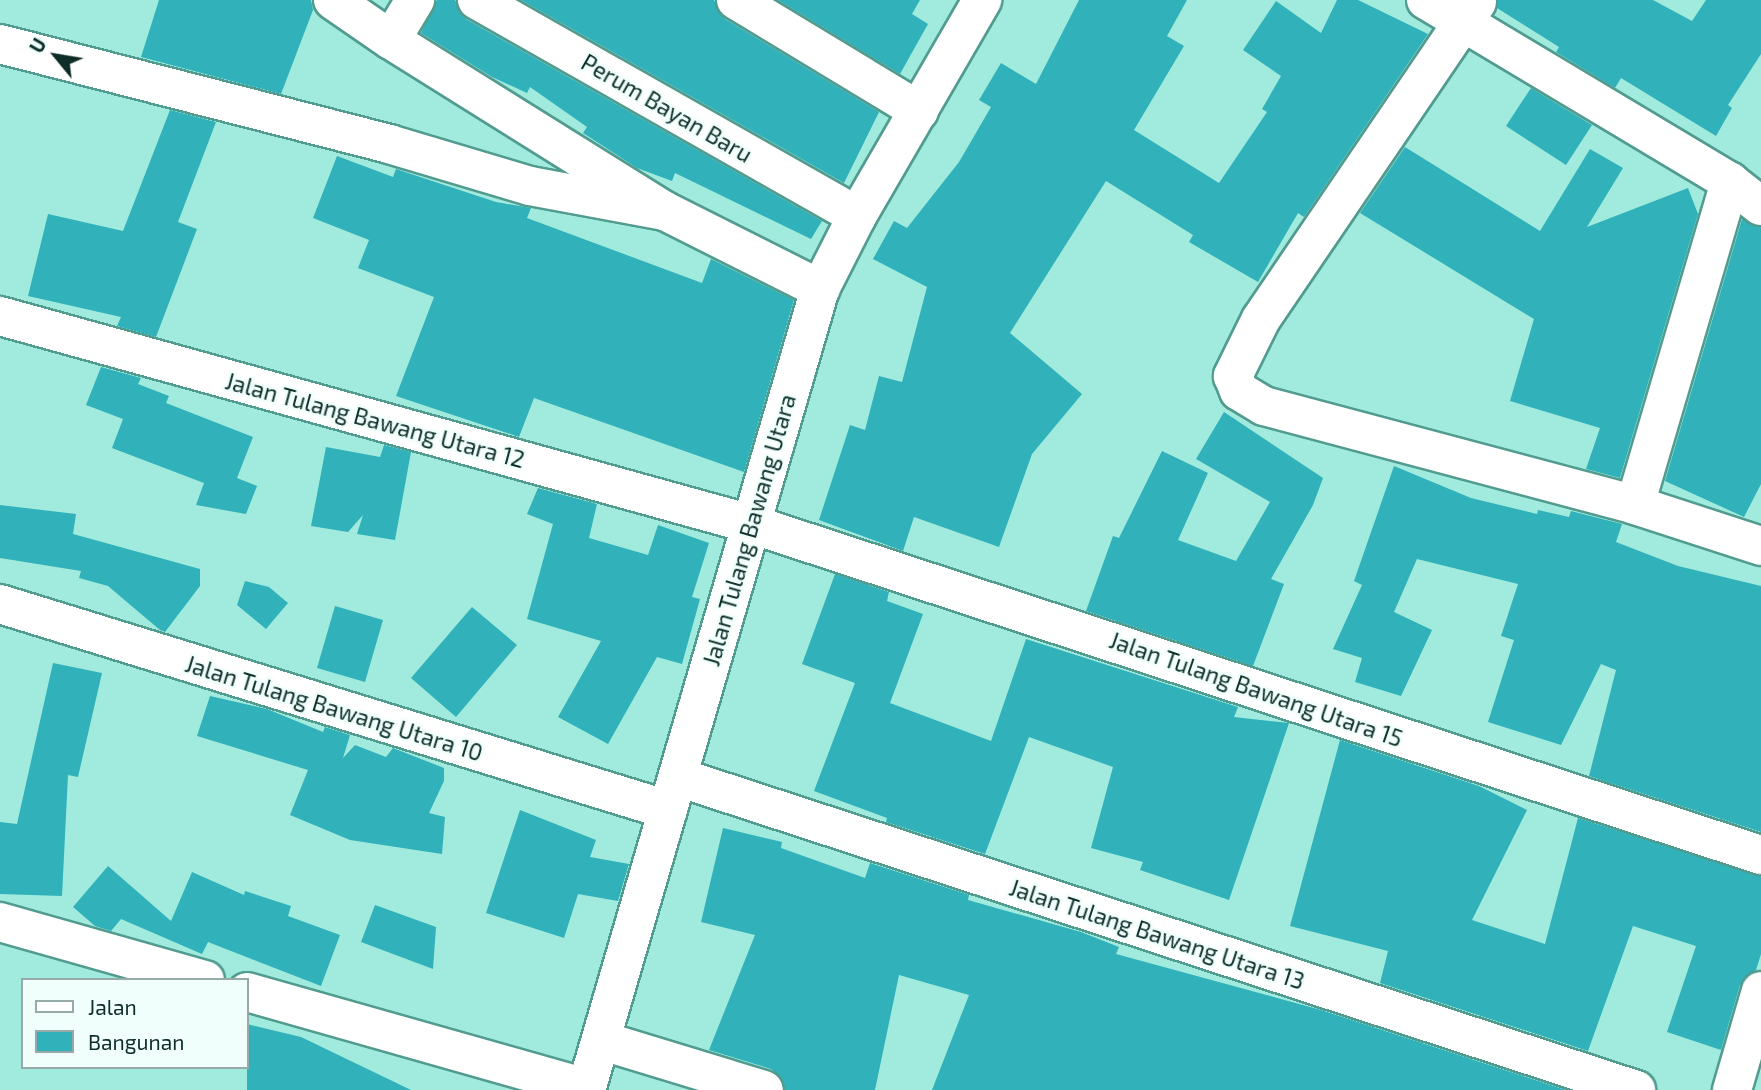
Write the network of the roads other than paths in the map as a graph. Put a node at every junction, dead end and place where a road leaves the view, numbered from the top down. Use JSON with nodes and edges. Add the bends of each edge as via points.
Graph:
{"nodes":[{"id":1,"x":333,"y":0,"type":"edge"},
{"id":2,"x":415,"y":0,"type":"edge"},
{"id":3,"x":477,"y":0,"type":"edge"},
{"id":4,"x":736,"y":0,"type":"edge"},
{"id":5,"x":982,"y":0,"type":"edge"},
{"id":6,"x":1426,"y":0,"type":"edge"},
{"id":7,"x":1471,"y":11,"type":"edge"},
{"id":8,"x":391,"y":40,"type":"junction"},
{"id":9,"x":0,"y":44,"type":"edge"},
{"id":10,"x":919,"y":111,"type":"junction"},
{"id":11,"x":1730,"y":182,"type":"junction"},
{"id":12,"x":1761,"y":206,"type":"edge"},
{"id":13,"x":665,"y":211,"type":"junction"},
{"id":14,"x":857,"y":216,"type":"junction"},
{"id":15,"x":820,"y":289,"type":"junction"},
{"id":16,"x":0,"y":316,"type":"edge"},
{"id":17,"x":1636,"y":505,"type":"junction"},
{"id":18,"x":751,"y":524,"type":"junction"},
{"id":19,"x":1761,"y":546,"type":"edge"},
{"id":20,"x":0,"y":604,"type":"edge"},
{"id":21,"x":673,"y":794,"type":"junction"},
{"id":22,"x":1761,"y":855,"type":"edge"},
{"id":23,"x":0,"y":922,"type":"edge"},
{"id":24,"x":198,"y":978,"type":"edge"},
{"id":25,"x":1761,"y":991,"type":"edge"},
{"id":26,"x":248,"y":992,"type":"edge"},
{"id":27,"x":603,"y":1041,"type":"junction"},
{"id":28,"x":587,"y":1089,"type":"edge"},
{"id":29,"x":764,"y":1090,"type":"edge"},
{"id":30,"x":1636,"y":1090,"type":"edge"},
{"id":31,"x":1732,"y":1090,"type":"edge"}],
"edges":[{"from":1,"to":8,"type":"street"},
{"from":2,"to":8,"type":"street"},
{"from":3,"to":14,"type":"street","name":"Perum Bayan Baru"},
{"from":4,"to":10,"type":"street"},
{"from":5,"to":10,"type":"street","name":"Jalan Tulang Bawang Utara"},
{"from":6,"to":7,"type":"street"},
{"from":7,"to":11,"type":"street"},
{"from":7,"to":17,"type":"street","via":[[1261,319],[1233,376],[1239,391],[1264,407]]},
{"from":8,"to":13,"type":"street"},
{"from":9,"to":13,"type":"street","via":[[389,144],[530,186]]},
{"from":10,"to":14,"type":"street","name":"Jalan Tulang Bawang Utara"},
{"from":11,"to":12,"type":"street"},
{"from":11,"to":17,"type":"street"},
{"from":13,"to":15,"type":"street"},
{"from":14,"to":15,"type":"street","name":"Jalan Tulang Bawang Utara"},
{"from":15,"to":18,"type":"street","name":"Jalan Tulang Bawang Utara"},
{"from":16,"to":18,"type":"street","name":"Jalan Tulang Bawang Utara 12"},
{"from":17,"to":19,"type":"street"},
{"from":18,"to":21,"type":"street","name":"Jalan Tulang Bawang Utara"},
{"from":18,"to":22,"type":"street","name":"Jalan Tulang Bawang Utara 15"},
{"from":20,"to":21,"type":"street","name":"Jalan Tulang Bawang Utara 10"},
{"from":21,"to":27,"type":"street","name":"Jalan Tulang Bawang Utara"},
{"from":21,"to":30,"type":"street","name":"Jalan Tulang Bawang Utara 13"},
{"from":23,"to":24,"type":"street"},
{"from":25,"to":31,"type":"street"},
{"from":26,"to":28,"type":"street"},
{"from":27,"to":28,"type":"street","name":"Jalan Tulang Bawang Utara"},
{"from":27,"to":29,"type":"street"}]}
